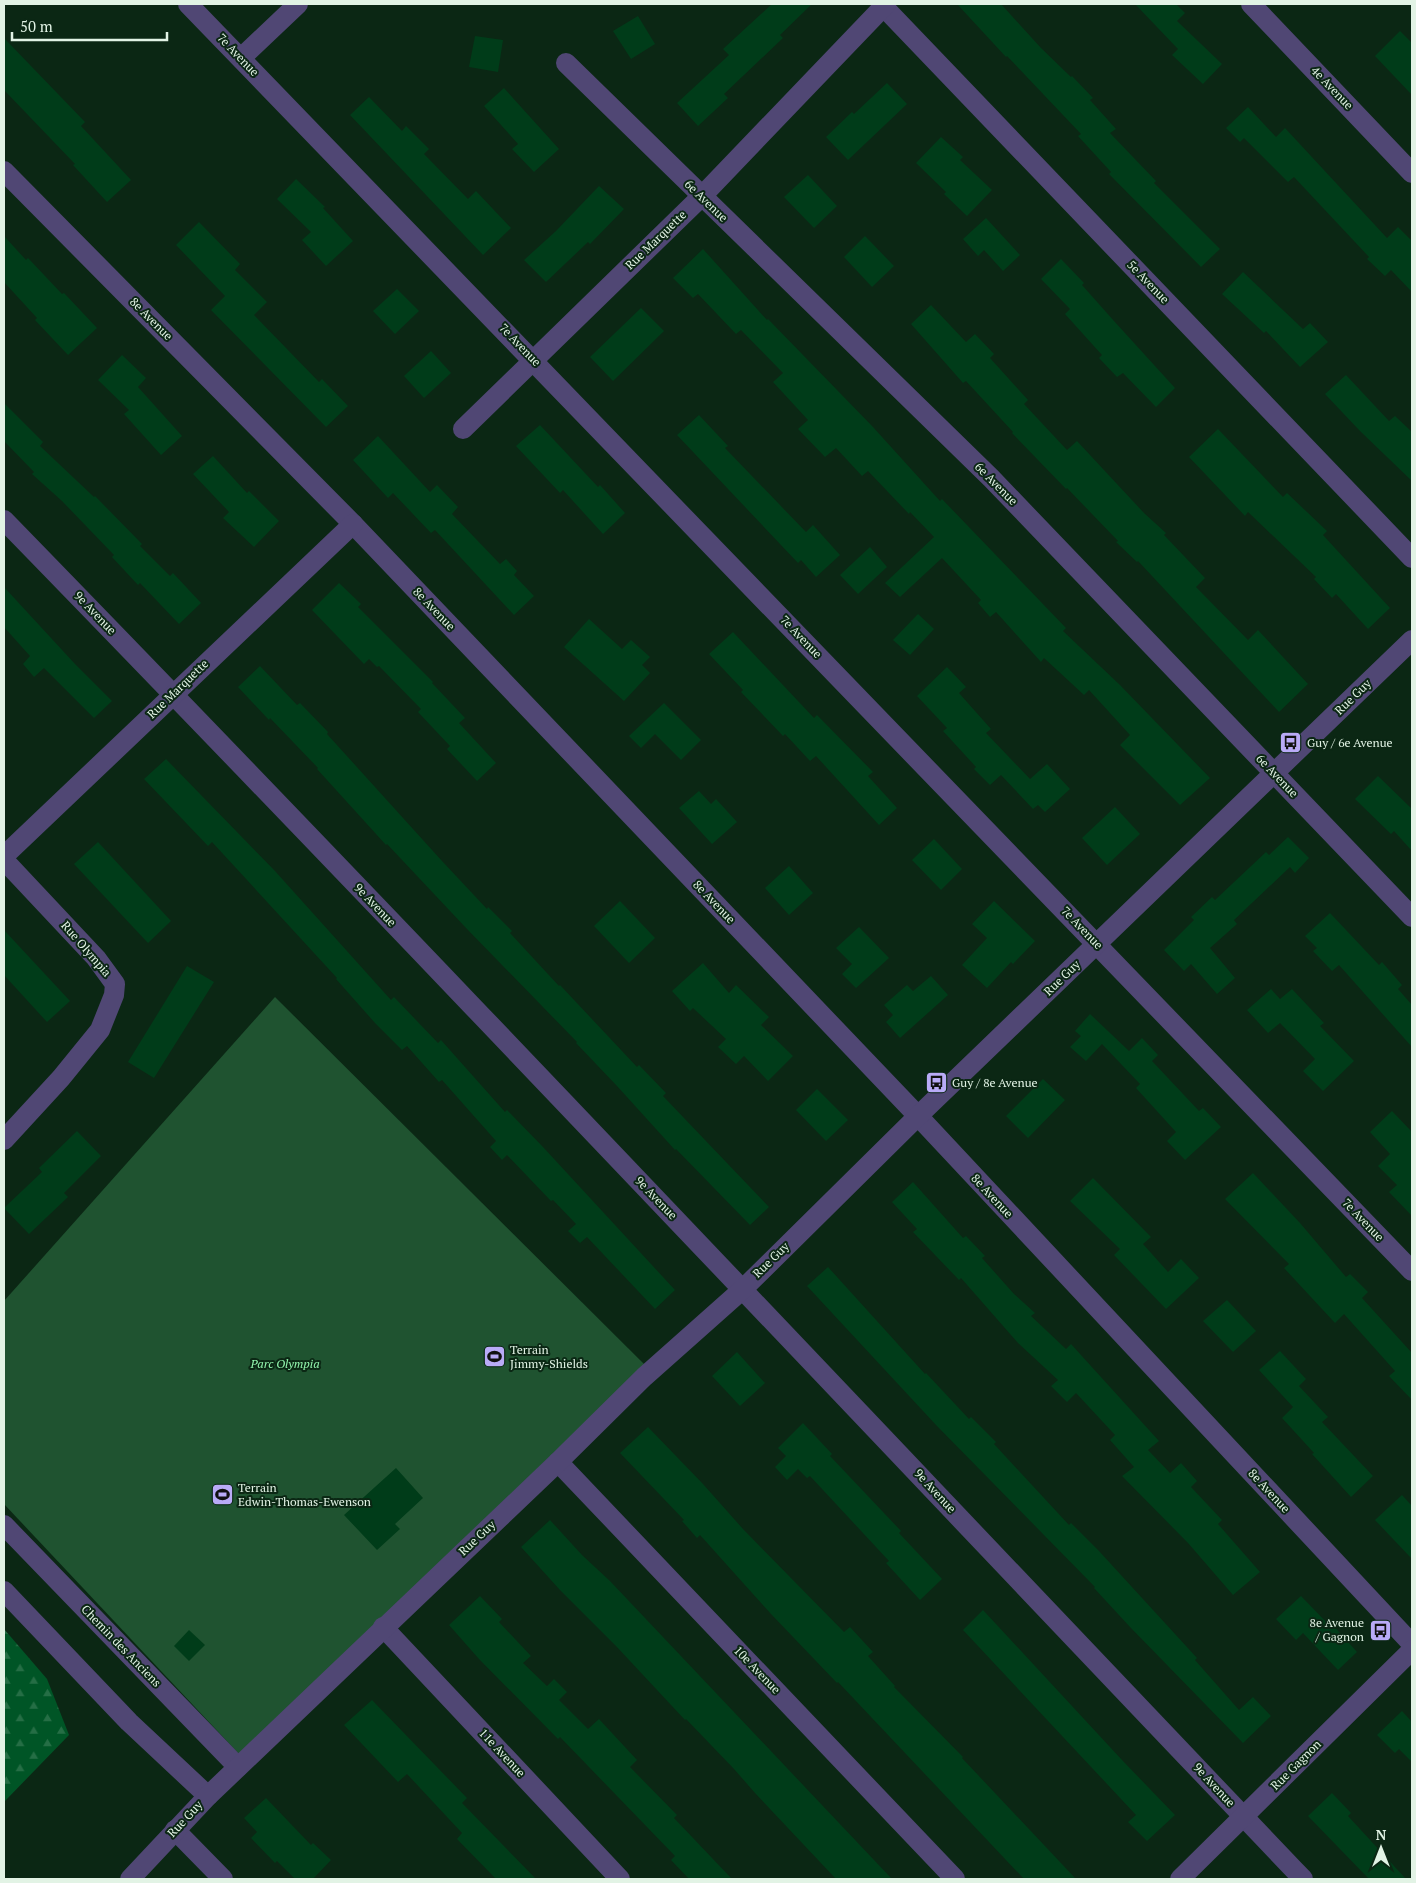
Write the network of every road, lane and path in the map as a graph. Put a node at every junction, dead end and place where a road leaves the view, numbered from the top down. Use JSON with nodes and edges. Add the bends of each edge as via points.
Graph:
{"nodes":[{"id":1,"x":188,"y":4,"type":"edge"},
{"id":2,"x":298,"y":4,"type":"edge"},
{"id":3,"x":1251,"y":4,"type":"edge"},
{"id":4,"x":884,"y":5,"type":"edge"},
{"id":5,"x":241,"y":58,"type":"junction"},
{"id":6,"x":566,"y":64,"type":"dead end"},
{"id":7,"x":4,"y":171,"type":"edge"},
{"id":8,"x":1412,"y":173,"type":"edge"},
{"id":9,"x":702,"y":196,"type":"junction"},
{"id":10,"x":534,"y":360,"type":"junction"},
{"id":11,"x":463,"y":429,"type":"dead end"},
{"id":12,"x":4,"y":520,"type":"edge"},
{"id":13,"x":353,"y":524,"type":"junction"},
{"id":14,"x":1412,"y":558,"type":"edge"},
{"id":15,"x":1412,"y":640,"type":"edge"},
{"id":16,"x":173,"y":694,"type":"junction"},
{"id":17,"x":1274,"y":773,"type":"junction"},
{"id":18,"x":4,"y":856,"type":"edge"},
{"id":19,"x":4,"y":860,"type":"edge"},
{"id":20,"x":1412,"y":917,"type":"edge"},
{"id":21,"x":1097,"y":944,"type":"junction"},
{"id":22,"x":918,"y":1116,"type":"junction"},
{"id":23,"x":4,"y":1140,"type":"edge"},
{"id":24,"x":1412,"y":1271,"type":"edge"},
{"id":25,"x":743,"y":1288,"type":"junction"},
{"id":26,"x":558,"y":1462,"type":"junction"},
{"id":27,"x":4,"y":1525,"type":"edge"},
{"id":28,"x":4,"y":1591,"type":"edge"},
{"id":29,"x":383,"y":1627,"type":"junction"},
{"id":30,"x":1412,"y":1644,"type":"edge"},
{"id":31,"x":1412,"y":1650,"type":"edge"},
{"id":32,"x":238,"y":1767,"type":"junction"},
{"id":33,"x":208,"y":1796,"type":"junction"},
{"id":34,"x":1244,"y":1817,"type":"junction"},
{"id":35,"x":175,"y":1830,"type":"junction"},
{"id":36,"x":130,"y":1879,"type":"edge"},
{"id":37,"x":223,"y":1879,"type":"edge"},
{"id":38,"x":620,"y":1879,"type":"edge"},
{"id":39,"x":955,"y":1879,"type":"edge"},
{"id":40,"x":1180,"y":1879,"type":"edge"},
{"id":41,"x":1303,"y":1879,"type":"edge"}],
"edges":[{"from":1,"to":5,"type":"street","name":"7e Avenue"},
{"from":2,"to":5,"type":"street"},
{"from":3,"to":8,"type":"street","name":"4e Avenue"},
{"from":4,"to":9,"type":"street","name":"Rue Marquette"},
{"from":4,"to":14,"type":"street","name":"5e Avenue"},
{"from":5,"to":10,"type":"street","name":"7e Avenue"},
{"from":6,"to":9,"type":"street","name":"6e Avenue"},
{"from":7,"to":13,"type":"street","name":"8e Avenue"},
{"from":9,"to":10,"type":"street","name":"Rue Marquette"},
{"from":9,"to":17,"type":"street","name":"6e Avenue","via":[[991,478]]},
{"from":10,"to":11,"type":"street","name":"Rue Marquette"},
{"from":10,"to":21,"type":"street","name":"7e Avenue"},
{"from":12,"to":16,"type":"street","name":"9e Avenue"},
{"from":13,"to":16,"type":"street","name":"Rue Marquette"},
{"from":13,"to":22,"type":"street","name":"8e Avenue"},
{"from":15,"to":17,"type":"street","name":"Rue Guy"},
{"from":16,"to":18,"type":"street","name":"Rue Marquette"},
{"from":16,"to":25,"type":"street","name":"9e Avenue"},
{"from":17,"to":20,"type":"street","name":"6e Avenue"},
{"from":17,"to":21,"type":"street","name":"Rue Guy"},
{"from":19,"to":23,"type":"street","name":"Rue Olympia","via":[[96,958],[115,984],[100,1030]]},
{"from":21,"to":22,"type":"street","name":"Rue Guy"},
{"from":21,"to":24,"type":"street","name":"7e Avenue"},
{"from":22,"to":25,"type":"street","name":"Rue Guy"},
{"from":22,"to":30,"type":"street","name":"8e Avenue"},
{"from":25,"to":26,"type":"street","name":"Rue Guy","via":[[644,1377]]},
{"from":25,"to":34,"type":"street","name":"9e Avenue"},
{"from":26,"to":29,"type":"street","name":"Rue Guy"},
{"from":26,"to":39,"type":"street","name":"10e Avenue"},
{"from":27,"to":32,"type":"street","name":"Chemin des Anciens"},
{"from":28,"to":33,"type":"street","via":[[129,1722]]},
{"from":29,"to":32,"type":"street","name":"Rue Guy"},
{"from":29,"to":38,"type":"street","name":"11e Avenue"},
{"from":31,"to":34,"type":"street","name":"Rue Gagnon"},
{"from":32,"to":33,"type":"street","name":"Rue Guy"},
{"from":33,"to":35,"type":"street","name":"Rue Guy"},
{"from":34,"to":40,"type":"street","name":"Rue Gagnon"},
{"from":34,"to":41,"type":"street","name":"9e Avenue"},
{"from":35,"to":36,"type":"street","name":"Rue Guy"},
{"from":35,"to":37,"type":"street"}]}
